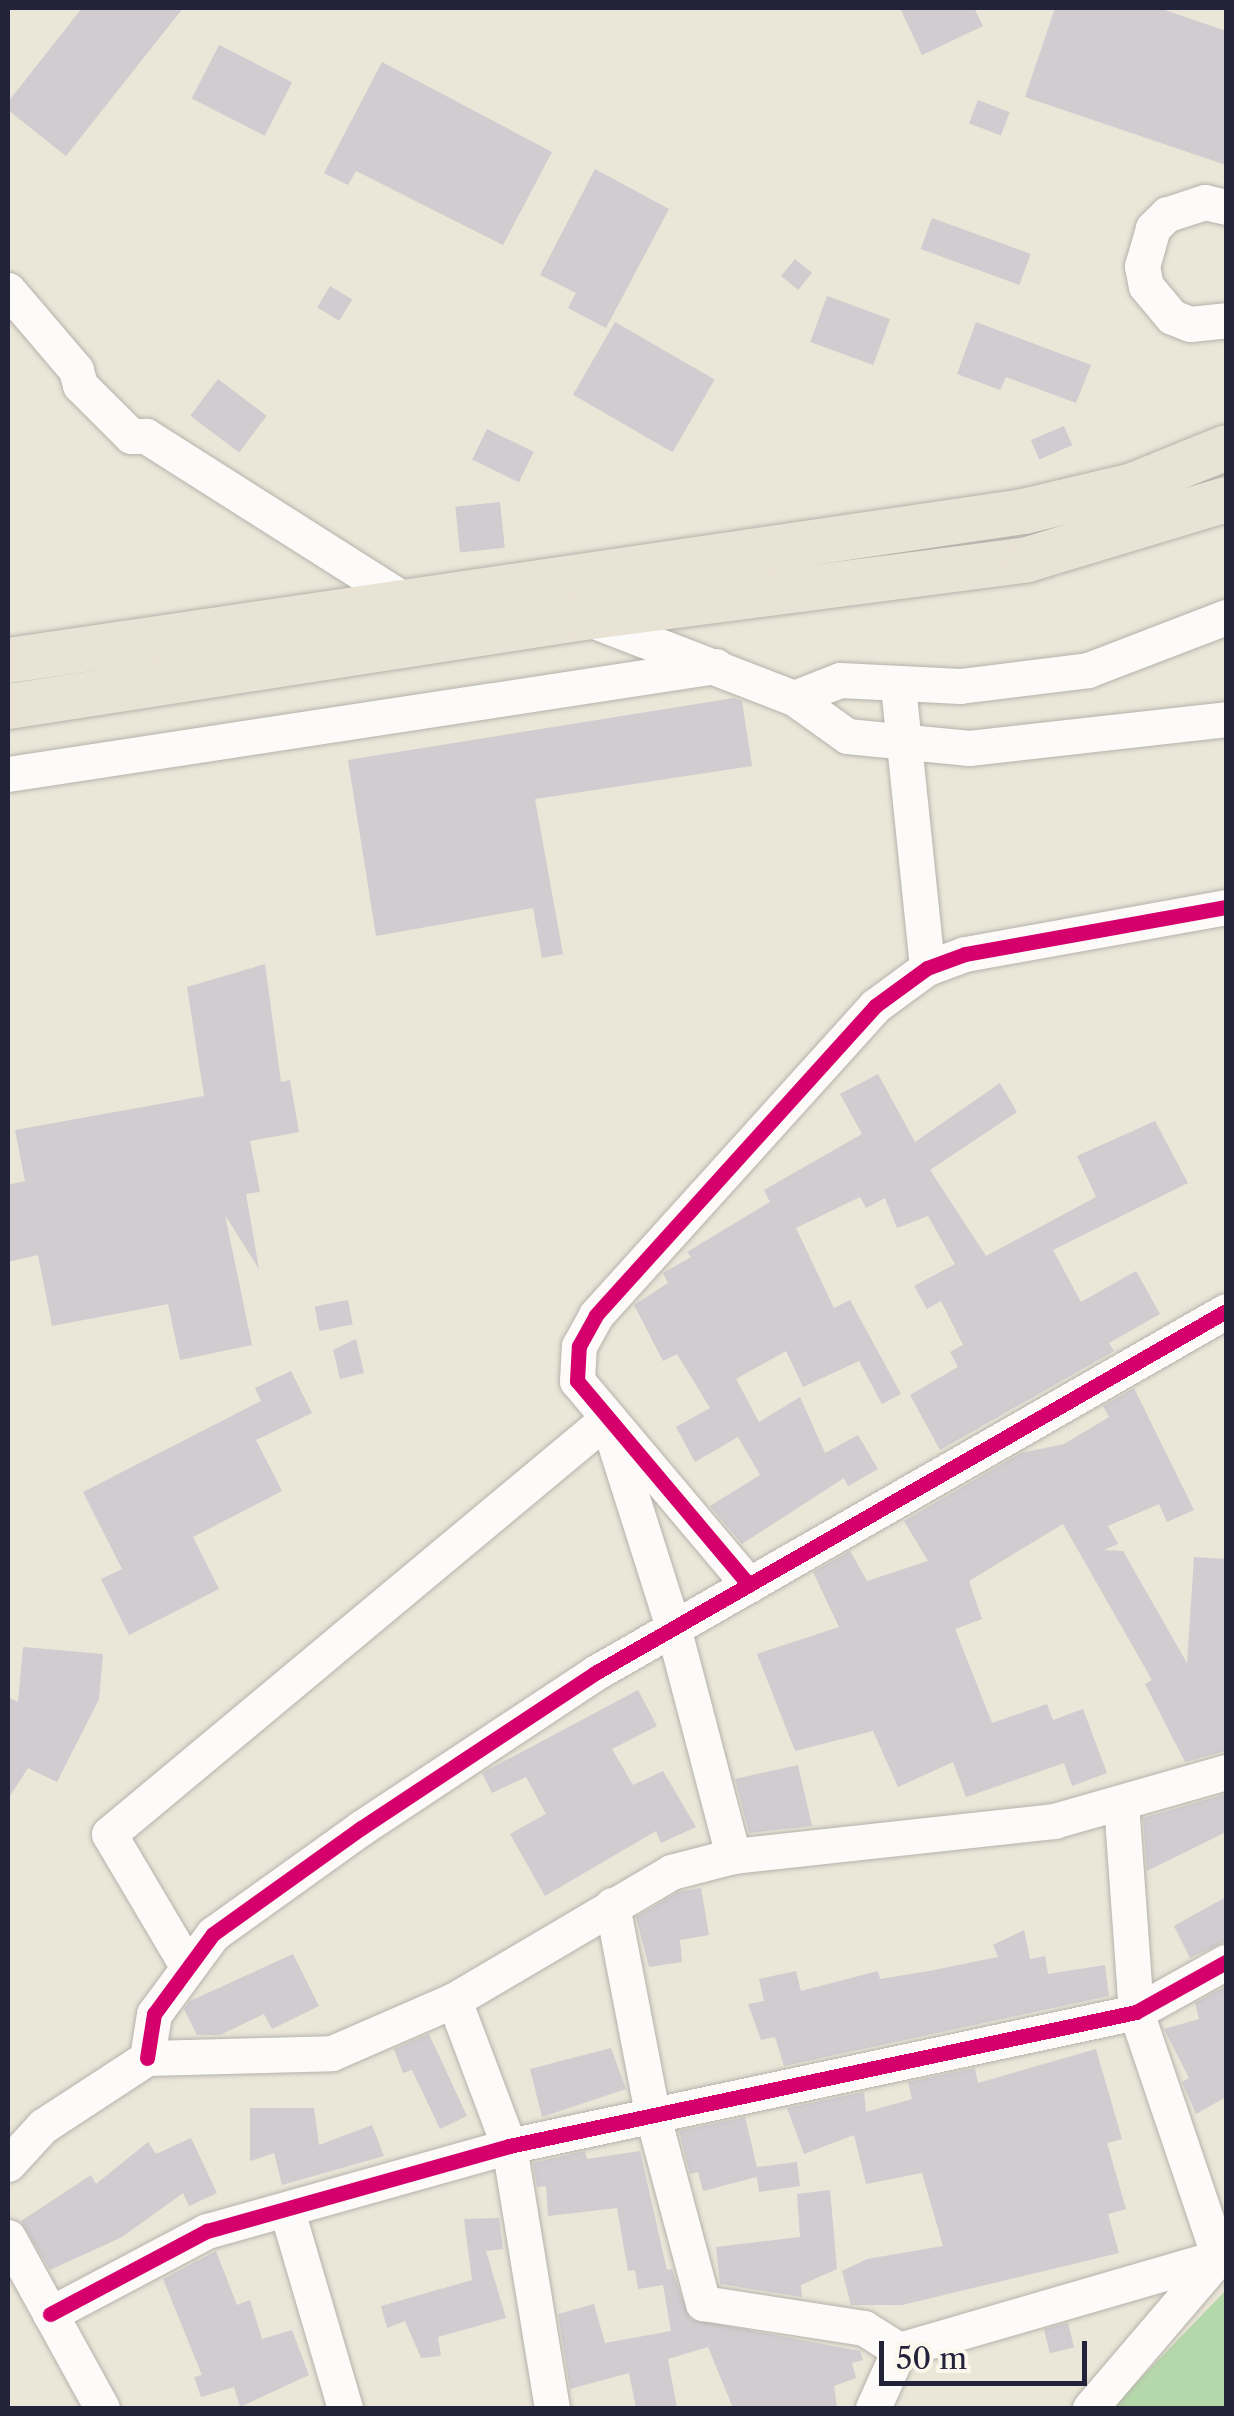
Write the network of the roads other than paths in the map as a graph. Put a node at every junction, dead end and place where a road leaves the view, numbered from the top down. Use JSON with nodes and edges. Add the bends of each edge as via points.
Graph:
{"nodes":[{"id":1,"x":1226,"y":207,"type":"edge"},
{"id":2,"x":8,"y":290,"type":"edge"},
{"id":3,"x":1226,"y":320,"type":"edge"},
{"id":4,"x":1226,"y":448,"type":"edge"},
{"id":5,"x":1226,"y":499,"type":"edge"},
{"id":6,"x":583,"y":616,"type":"junction"},
{"id":7,"x":1226,"y":617,"type":"edge"},
{"id":8,"x":414,"y":622,"type":"junction"},
{"id":9,"x":8,"y":660,"type":"edge"},
{"id":10,"x":716,"y":666,"type":"junction"},
{"id":11,"x":898,"y":686,"type":"junction"},
{"id":12,"x":794,"y":698,"type":"junction"},
{"id":13,"x":8,"y":706,"type":"edge"},
{"id":14,"x":1226,"y":719,"type":"edge"},
{"id":15,"x":903,"y":742,"type":"junction"},
{"id":16,"x":8,"y":774,"type":"edge"},
{"id":17,"x":1226,"y":907,"type":"edge"},
{"id":18,"x":926,"y":968,"type":"junction"},
{"id":19,"x":1226,"y":1311,"type":"edge"},
{"id":20,"x":607,"y":1419,"type":"junction"},
{"id":21,"x":749,"y":1585,"type":"junction"},
{"id":22,"x":673,"y":1627,"type":"junction"},
{"id":23,"x":1226,"y":1772,"type":"edge"},
{"id":24,"x":1122,"y":1804,"type":"junction"},
{"id":25,"x":733,"y":1856,"type":"junction"},
{"id":26,"x":612,"y":1905,"type":"junction"},
{"id":27,"x":1226,"y":1962,"type":"edge"},
{"id":28,"x":186,"y":1964,"type":"junction"},
{"id":29,"x":454,"y":2000,"type":"junction"},
{"id":30,"x":1136,"y":2012,"type":"junction"},
{"id":31,"x":147,"y":2058,"type":"junction"},
{"id":32,"x":652,"y":2113,"type":"junction"},
{"id":33,"x":509,"y":2146,"type":"junction"},
{"id":34,"x":8,"y":2164,"type":"edge"},
{"id":35,"x":287,"y":2211,"type":"junction"},
{"id":36,"x":8,"y":2237,"type":"edge"},
{"id":37,"x":1223,"y":2253,"type":"edge"},
{"id":38,"x":50,"y":2314,"type":"junction"},
{"id":39,"x":899,"y":2350,"type":"junction"},
{"id":40,"x":102,"y":2408,"type":"edge"},
{"id":41,"x":346,"y":2408,"type":"edge"},
{"id":42,"x":552,"y":2408,"type":"edge"},
{"id":43,"x":873,"y":2408,"type":"edge"},
{"id":44,"x":1090,"y":2408,"type":"edge"}],
"edges":[{"from":1,"to":3,"type":"street","via":[[1206,202],[1167,214],[1153,228],[1142,266],[1146,286],[1172,317],[1190,324]]},
{"from":2,"to":8,"type":"street","via":[[76,370],[90,372],[142,422],[146,436]]},
{"from":4,"to":8,"type":"main road","via":[[1132,484],[1023,511]]},
{"from":5,"to":6,"type":"main road","via":[[1026,559]]},
{"from":6,"to":8,"type":"main road"},
{"from":6,"to":10,"type":"street"},
{"from":7,"to":11,"type":"street","via":[[1088,670],[960,686]]},
{"from":8,"to":9,"type":"main road"},
{"from":8,"to":13,"type":"main road"},
{"from":10,"to":12,"type":"street"},
{"from":10,"to":16,"type":"street"},
{"from":11,"to":12,"type":"street","via":[[840,680]]},
{"from":11,"to":15,"type":"street"},
{"from":12,"to":15,"type":"street","via":[[847,736]]},
{"from":14,"to":15,"type":"street","via":[[968,748]]},
{"from":15,"to":18,"type":"street"},
{"from":17,"to":18,"type":"street","via":[[965,954]]},
{"from":18,"to":20,"type":"street","via":[[875,1006],[596,1315],[575,1364],[577,1381]]},
{"from":19,"to":21,"type":"street"},
{"from":20,"to":21,"type":"street"},
{"from":20,"to":22,"type":"street"},
{"from":20,"to":28,"type":"street","via":[[108,1834]]},
{"from":21,"to":22,"type":"street"},
{"from":22,"to":25,"type":"street"},
{"from":22,"to":28,"type":"street","via":[[361,1828],[212,1934]]},
{"from":23,"to":24,"type":"street"},
{"from":24,"to":25,"type":"street","via":[[1054,1821]]},
{"from":24,"to":30,"type":"street"},
{"from":25,"to":26,"type":"street","via":[[671,1872]]},
{"from":26,"to":29,"type":"street"},
{"from":26,"to":32,"type":"street"},
{"from":27,"to":30,"type":"street"},
{"from":28,"to":31,"type":"street","via":[[154,2014]]},
{"from":29,"to":31,"type":"street","via":[[332,2053]]},
{"from":29,"to":33,"type":"street"},
{"from":30,"to":32,"type":"street"},
{"from":30,"to":37,"type":"street"},
{"from":31,"to":34,"type":"street","via":[[42,2126]]},
{"from":32,"to":33,"type":"street"},
{"from":32,"to":39,"type":"street","via":[[703,2303],[864,2328]]},
{"from":33,"to":35,"type":"street"},
{"from":33,"to":42,"type":"street"},
{"from":35,"to":38,"type":"street","via":[[207,2231]]},
{"from":35,"to":41,"type":"street"},
{"from":36,"to":38,"type":"street"},
{"from":37,"to":39,"type":"street"},
{"from":37,"to":44,"type":"street"},
{"from":38,"to":40,"type":"street"},
{"from":39,"to":43,"type":"street"}]}
